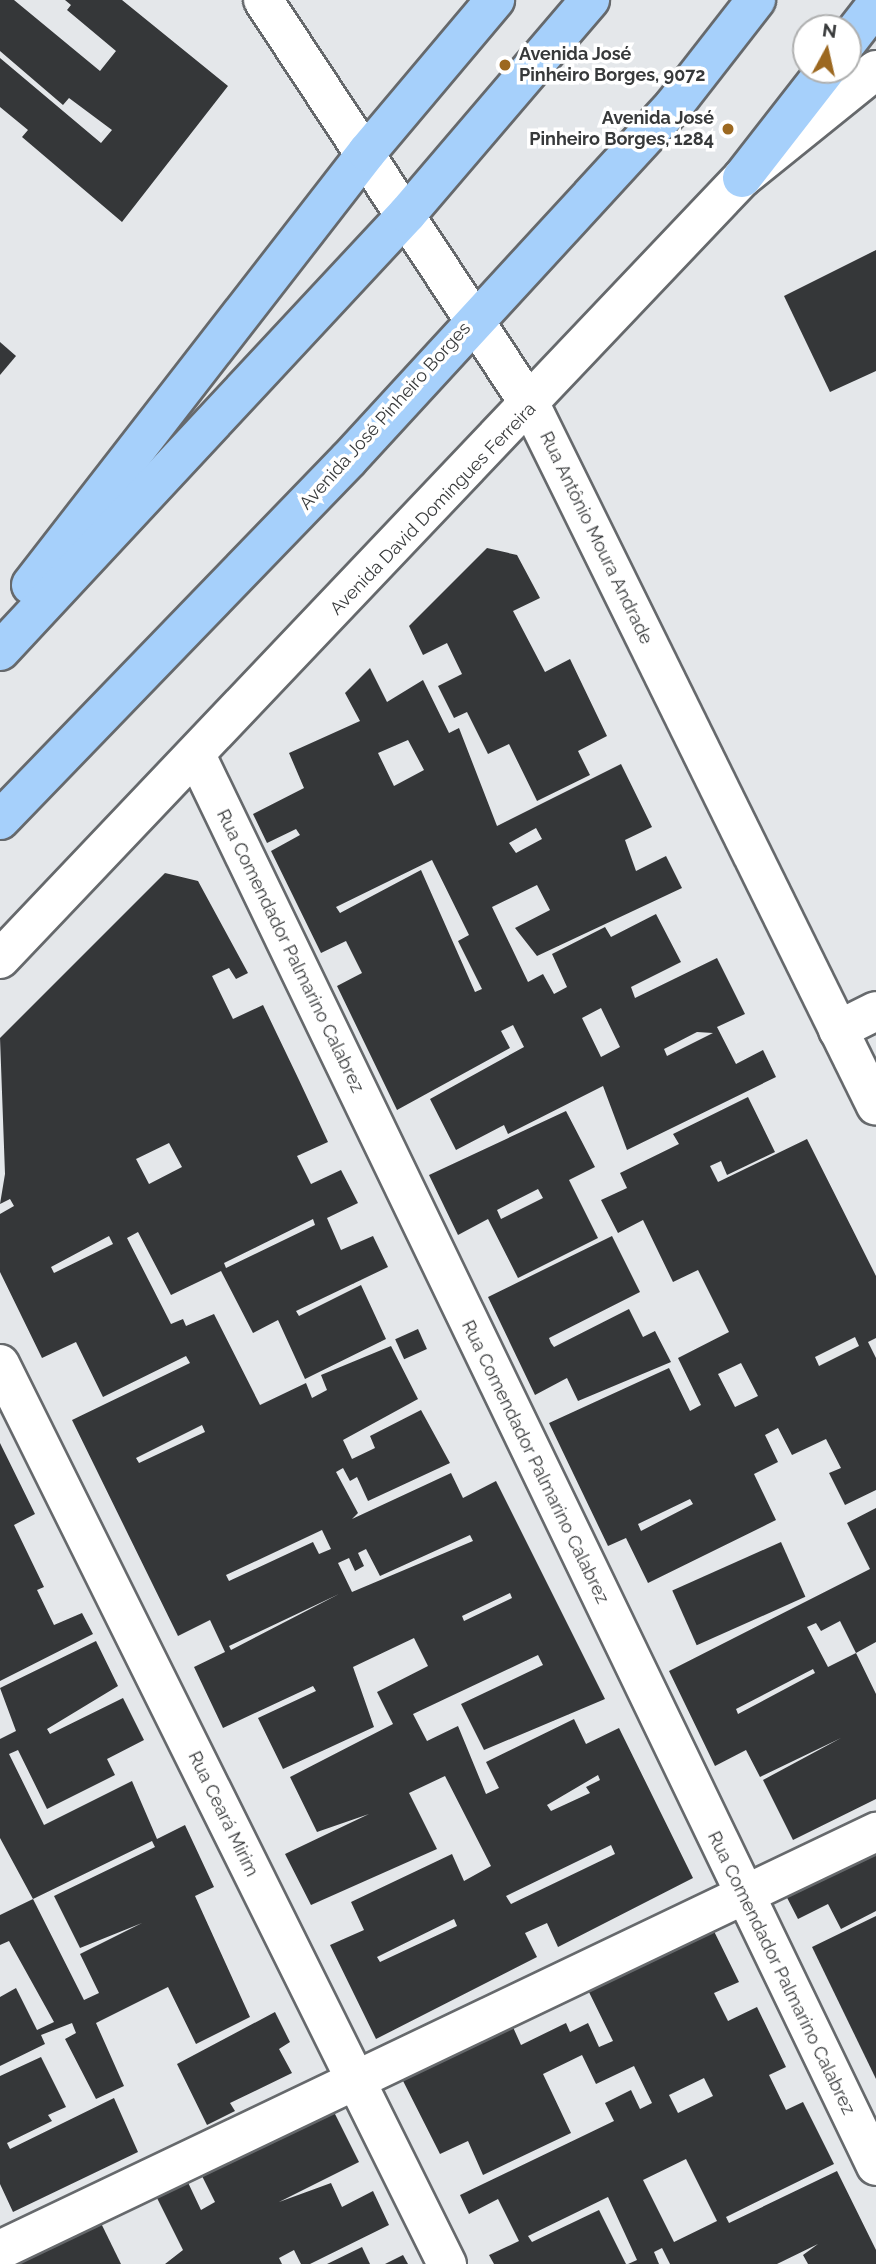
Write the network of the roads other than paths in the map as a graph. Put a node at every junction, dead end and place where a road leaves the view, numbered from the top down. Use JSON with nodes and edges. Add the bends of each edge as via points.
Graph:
{"nodes":[{"id":1,"x":263,"y":0,"type":"edge"},
{"id":2,"x":495,"y":0,"type":"edge"},
{"id":3,"x":590,"y":0,"type":"edge"},
{"id":4,"x":756,"y":0,"type":"edge"},
{"id":5,"x":876,"y":5,"type":"edge"},
{"id":6,"x":862,"y":23,"type":"edge"},
{"id":7,"x":876,"y":70,"type":"edge"},
{"id":8,"x":815,"y":84,"type":"edge"},
{"id":9,"x":367,"y":152,"type":"junction"},
{"id":10,"x":742,"y":178,"type":"junction"},
{"id":11,"x":407,"y":214,"type":"junction"},
{"id":12,"x":475,"y":319,"type":"junction"},
{"id":13,"x":531,"y":406,"type":"junction"},
{"id":14,"x":0,"y":625,"type":"edge"},
{"id":15,"x":0,"y":651,"type":"edge"},
{"id":16,"x":197,"y":757,"type":"junction"},
{"id":17,"x":0,"y":820,"type":"edge"},
{"id":18,"x":0,"y":959,"type":"edge"},
{"id":19,"x":876,"y":1011,"type":"edge"},
{"id":20,"x":838,"y":1030,"type":"junction"},
{"id":21,"x":876,"y":1106,"type":"edge"},
{"id":22,"x":0,"y":1364,"type":"edge"},
{"id":23,"x":876,"y":1832,"type":"edge"},
{"id":24,"x":743,"y":1896,"type":"junction"},
{"id":25,"x":355,"y":2081,"type":"junction"},
{"id":26,"x":876,"y":2166,"type":"edge"},
{"id":27,"x":0,"y":2250,"type":"edge"},
{"id":28,"x":447,"y":2264,"type":"edge"}],
"edges":[{"from":1,"to":9,"type":"street","name":"Rua Antônio Moura Andrade"},
{"from":2,"to":9,"type":"main road"},
{"from":3,"to":11,"type":"main road"},
{"from":4,"to":12,"type":"main road","name":"Avenida José Pinheiro Borges","via":[[675,104]]},
{"from":5,"to":6,"type":"main road"},
{"from":7,"to":10,"type":"street","name":"Avenida David Domingues Ferreira"},
{"from":8,"to":10,"type":"main road"},
{"from":9,"to":11,"type":"street","name":"Rua Antônio Moura Andrade"},
{"from":9,"to":14,"type":"main road"},
{"from":10,"to":13,"type":"street","name":"Avenida David Domingues Ferreira"},
{"from":11,"to":12,"type":"street","name":"Rua Antônio Moura Andrade"},
{"from":11,"to":15,"type":"main road"},
{"from":12,"to":13,"type":"street","name":"Rua Antônio Moura Andrade"},
{"from":12,"to":17,"type":"main road","name":"Avenida José Pinheiro Borges"},
{"from":13,"to":16,"type":"street","name":"Avenida David Domingues Ferreira"},
{"from":13,"to":20,"type":"street","name":"Rua Antônio Moura Andrade"},
{"from":16,"to":18,"type":"street","name":"Avenida David Domingues Ferreira"},
{"from":16,"to":24,"type":"street","name":"Rua Comendador Palmarino Calabrez"},
{"from":19,"to":20,"type":"street"},
{"from":20,"to":21,"type":"street","name":"Rua Antônio Moura Andrade"},
{"from":22,"to":25,"type":"street","name":"Rua Ceará Mirim"},
{"from":23,"to":24,"type":"street"},
{"from":24,"to":25,"type":"street"},
{"from":24,"to":26,"type":"street","name":"Rua Comendador Palmarino Calabrez"},
{"from":25,"to":27,"type":"street"},
{"from":25,"to":28,"type":"street","name":"Rua Ceará Mirim"}]}
